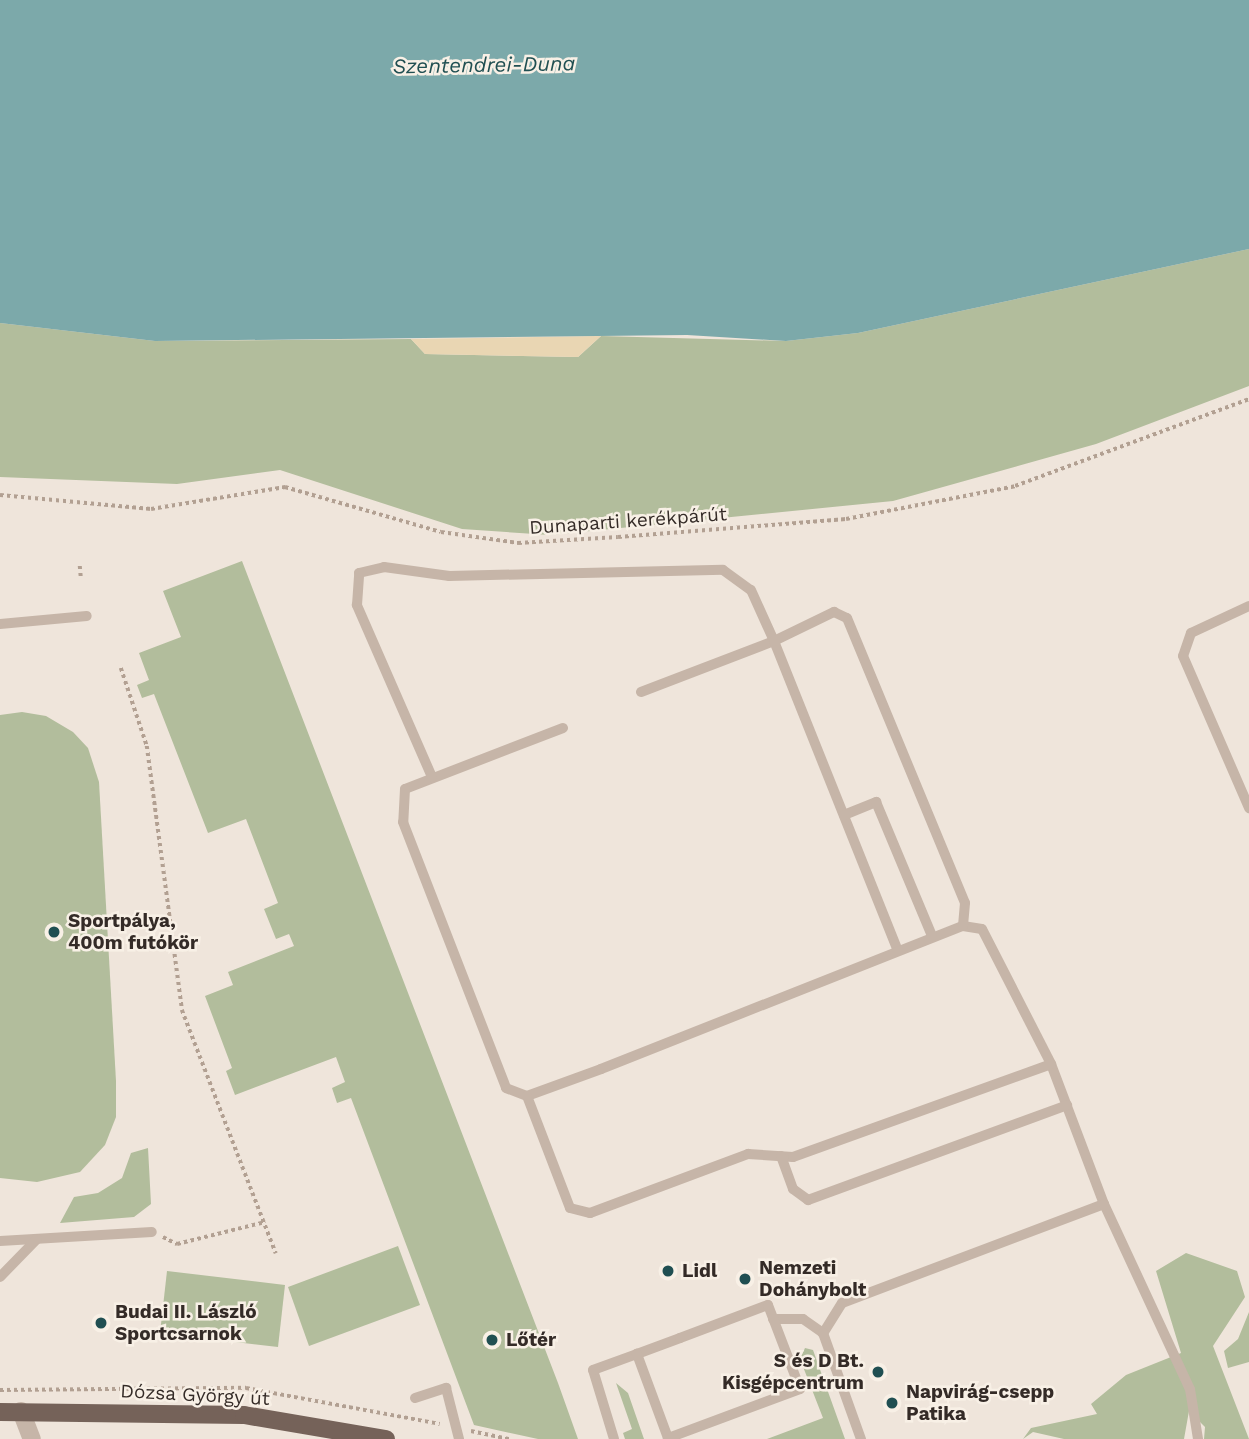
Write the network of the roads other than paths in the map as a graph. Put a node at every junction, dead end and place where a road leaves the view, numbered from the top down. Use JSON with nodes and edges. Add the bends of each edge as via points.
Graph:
{"nodes":[{"id":1,"x":1249,"y":606,"type":"edge"},
{"id":2,"x":87,"y":616,"type":"dead end"},
{"id":3,"x":0,"y":625,"type":"edge"},
{"id":4,"x":774,"y":640,"type":"junction"},
{"id":5,"x":641,"y":692,"type":"dead end"},
{"id":6,"x":563,"y":728,"type":"dead end"},
{"id":7,"x":432,"y":777,"type":"junction"},
{"id":8,"x":1249,"y":808,"type":"edge"},
{"id":9,"x":844,"y":815,"type":"junction"},
{"id":10,"x":962,"y":926,"type":"junction"},
{"id":11,"x":932,"y":936,"type":"junction"},
{"id":12,"x":897,"y":948,"type":"junction"},
{"id":13,"x":1051,"y":1065,"type":"junction"},
{"id":14,"x":527,"y":1096,"type":"junction"},
{"id":15,"x":1067,"y":1105,"type":"junction"},
{"id":16,"x":781,"y":1156,"type":"junction"},
{"id":17,"x":1104,"y":1204,"type":"junction"},
{"id":18,"x":152,"y":1231,"type":"road end"},
{"id":19,"x":37,"y":1238,"type":"junction"},
{"id":20,"x":0,"y":1241,"type":"edge"},
{"id":21,"x":0,"y":1277,"type":"edge"},
{"id":22,"x":774,"y":1319,"type":"junction"},
{"id":23,"x":823,"y":1333,"type":"junction"},
{"id":24,"x":637,"y":1354,"type":"junction"},
{"id":25,"x":415,"y":1398,"type":"dead end"},
{"id":26,"x":21,"y":1411,"type":"junction"},
{"id":27,"x":0,"y":1412,"type":"edge"},
{"id":28,"x":321,"y":1432,"type":"edge"},
{"id":29,"x":32,"y":1439,"type":"edge"},
{"id":30,"x":386,"y":1439,"type":"edge"},
{"id":31,"x":459,"y":1439,"type":"edge"},
{"id":32,"x":614,"y":1439,"type":"edge"},
{"id":33,"x":861,"y":1439,"type":"edge"},
{"id":34,"x":1198,"y":1439,"type":"edge"}],
"edges":[{"from":1,"to":8,"type":"lane","via":[[1191,633],[1183,656]]},
{"from":2,"to":3,"type":"lane"},
{"from":4,"to":5,"type":"lane"},
{"from":4,"to":7,"type":"lane","via":[[751,590],[723,570],[449,576],[384,567],[359,573],[357,605]]},
{"from":4,"to":9,"type":"lane"},
{"from":4,"to":10,"type":"lane","via":[[834,612],[847,618],[965,902]]},
{"from":6,"to":7,"type":"lane"},
{"from":7,"to":14,"type":"lane","via":[[405,789],[403,822],[506,1088]]},
{"from":9,"to":11,"type":"lane","via":[[876,802]]},
{"from":9,"to":12,"type":"lane"},
{"from":10,"to":11,"type":"lane"},
{"from":10,"to":13,"type":"lane","via":[[982,929]]},
{"from":11,"to":12,"type":"lane"},
{"from":12,"to":14,"type":"lane"},
{"from":13,"to":15,"type":"lane"},
{"from":13,"to":16,"type":"lane"},
{"from":14,"to":16,"type":"lane","via":[[570,1208],[590,1213],[748,1154]]},
{"from":15,"to":16,"type":"lane","via":[[808,1200],[793,1189]]},
{"from":15,"to":17,"type":"lane"},
{"from":17,"to":23,"type":"lane","via":[[842,1303]]},
{"from":17,"to":34,"type":"lane","via":[[1190,1389]]},
{"from":18,"to":19,"type":"lane"},
{"from":19,"to":20,"type":"lane"},
{"from":19,"to":21,"type":"lane"},
{"from":22,"to":23,"type":"lane","via":[[803,1319]]},
{"from":22,"to":24,"type":"lane","via":[[768,1305]]},
{"from":22,"to":24,"type":"lane","via":[[800,1389],[668,1438]]},
{"from":23,"to":33,"type":"lane"},
{"from":24,"to":32,"type":"lane","via":[[593,1370]]},
{"from":25,"to":31,"type":"lane","via":[[446,1388]]},
{"from":26,"to":27,"type":"main road","name":"Dózsa György út"},
{"from":26,"to":28,"type":"main road","name":"Dózsa György út","via":[[244,1415]]},
{"from":26,"to":29,"type":"street"},
{"from":28,"to":30,"type":"main road","name":"Dózsa György út"}]}
